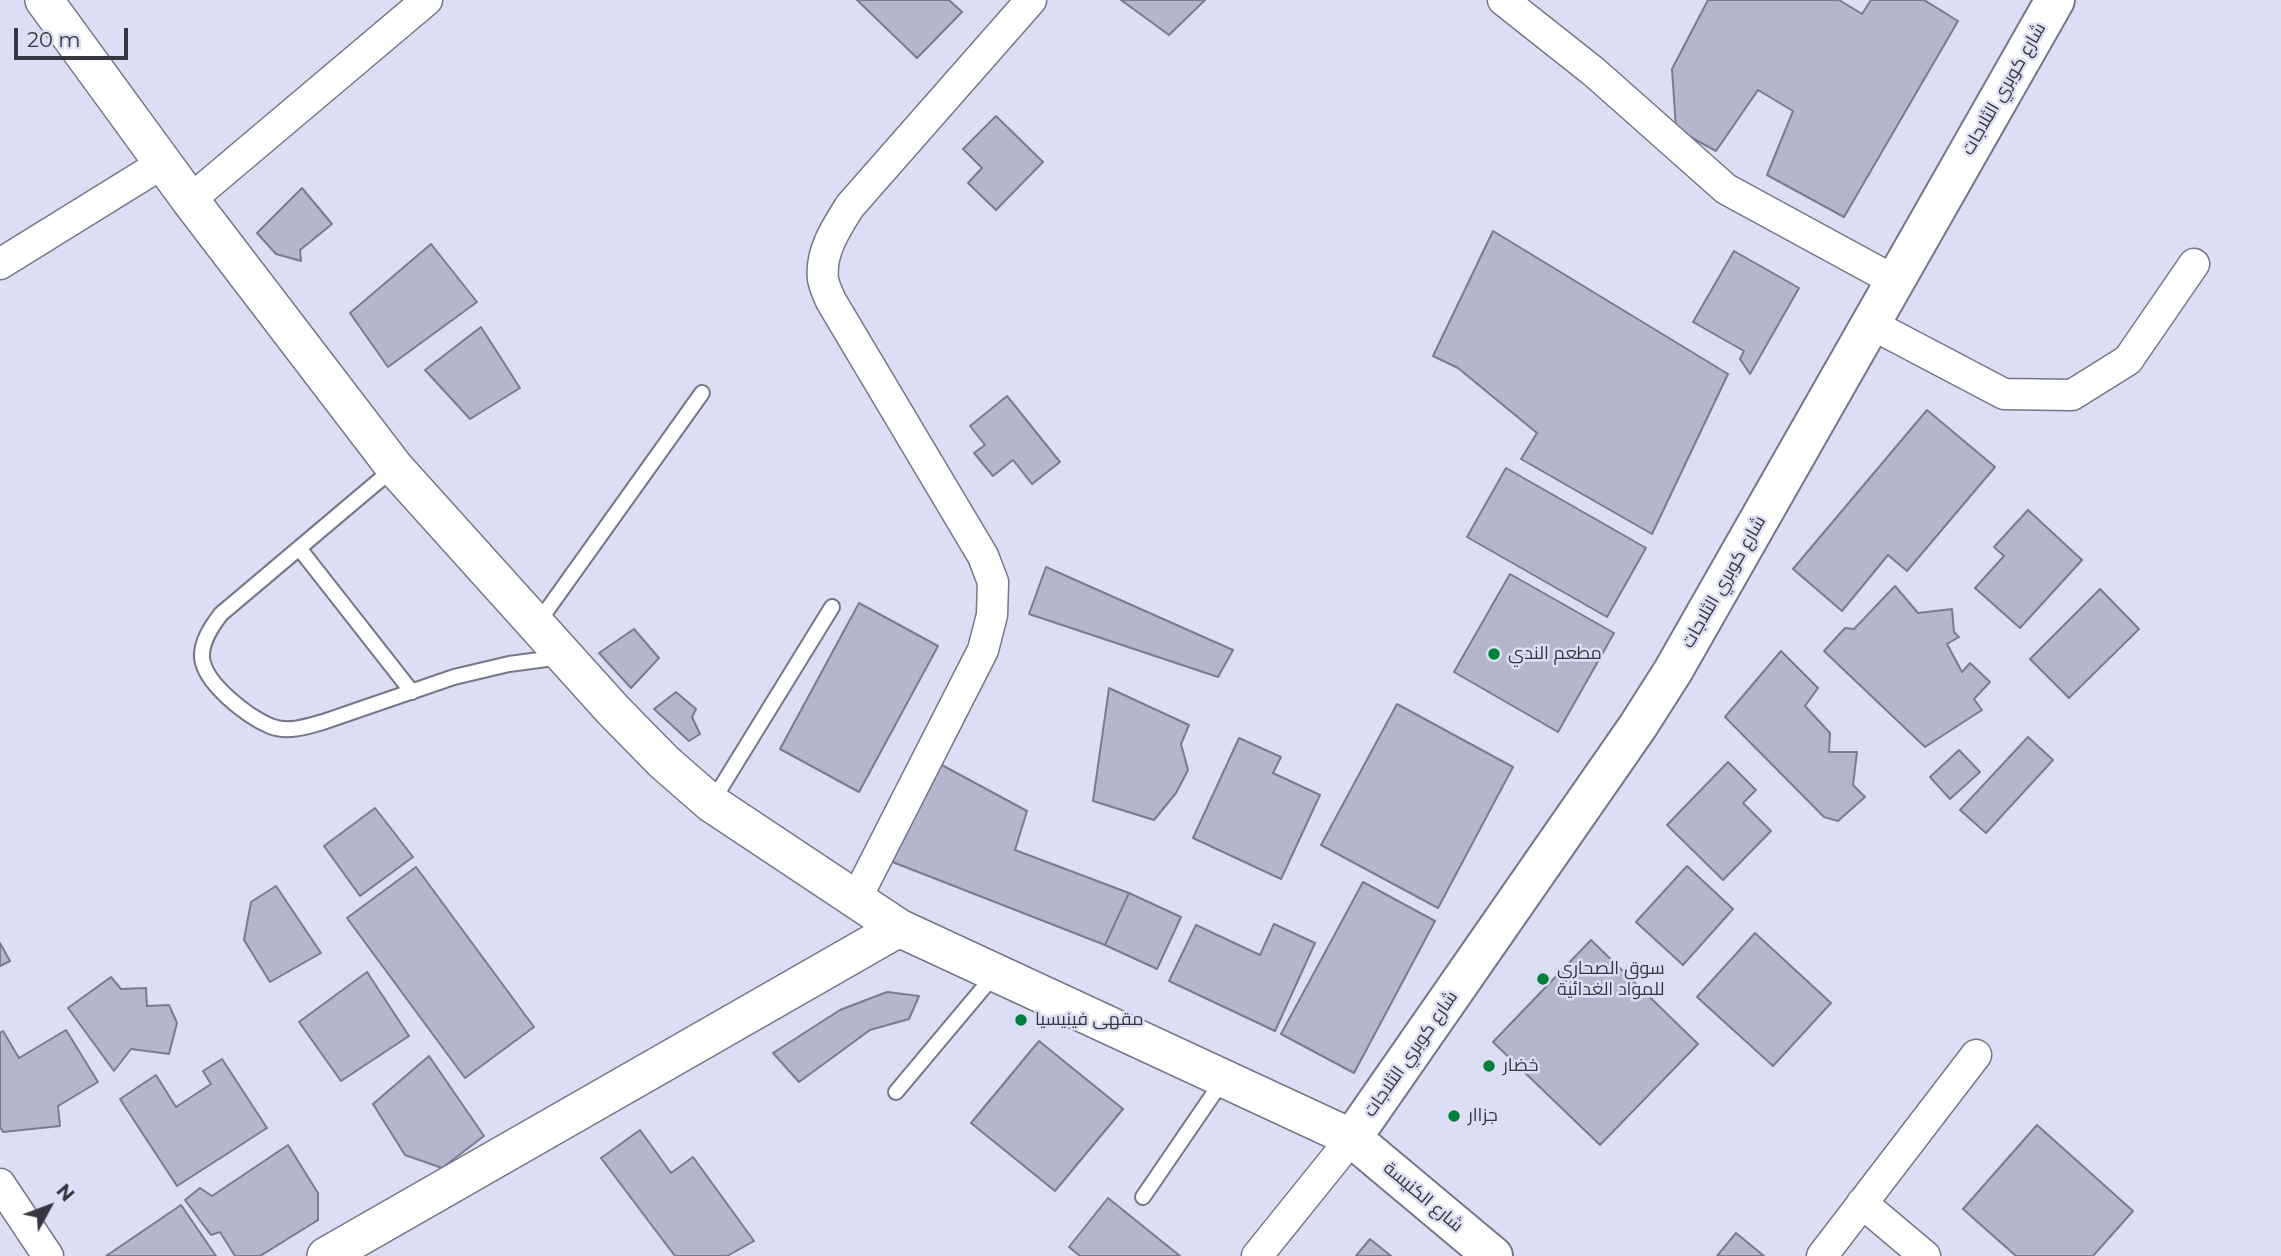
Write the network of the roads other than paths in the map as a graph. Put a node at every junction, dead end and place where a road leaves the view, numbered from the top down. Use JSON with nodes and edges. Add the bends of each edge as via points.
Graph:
{"nodes":[{"id":1,"x":44,"y":0,"type":"edge"},
{"id":2,"x":427,"y":0,"type":"edge"},
{"id":3,"x":1031,"y":0,"type":"edge"},
{"id":4,"x":1503,"y":0,"type":"edge"},
{"id":5,"x":2055,"y":0,"type":"edge"},
{"id":6,"x":163,"y":163,"type":"junction"},
{"id":7,"x":190,"y":200,"type":"junction"},
{"id":8,"x":0,"y":264,"type":"edge"},
{"id":9,"x":2194,"y":264,"type":"dead end"},
{"id":10,"x":1895,"y":281,"type":"junction"},
{"id":11,"x":1871,"y":324,"type":"junction"},
{"id":12,"x":702,"y":393,"type":"dead end"},
{"id":13,"x":395,"y":468,"type":"junction"},
{"id":14,"x":299,"y":548,"type":"junction"},
{"id":15,"x":832,"y":607,"type":"dead end"},
{"id":16,"x":537,"y":625,"type":"junction"},
{"id":17,"x":565,"y":656,"type":"junction"},
{"id":18,"x":412,"y":692,"type":"junction"},
{"id":19,"x":711,"y":803,"type":"junction"},
{"id":20,"x":855,"y":901,"type":"junction"},
{"id":21,"x":899,"y":928,"type":"junction"},
{"id":22,"x":995,"y":973,"type":"junction"},
{"id":23,"x":1976,"y":1055,"type":"dead end"},
{"id":24,"x":1224,"y":1079,"type":"junction"},
{"id":25,"x":896,"y":1092,"type":"dead end"},
{"id":26,"x":1352,"y":1138,"type":"junction"},
{"id":27,"x":0,"y":1184,"type":"edge"},
{"id":28,"x":1143,"y":1197,"type":"dead end"},
{"id":29,"x":1862,"y":1203,"type":"junction"},
{"id":30,"x":48,"y":1256,"type":"edge"},
{"id":31,"x":326,"y":1256,"type":"edge"},
{"id":32,"x":1257,"y":1256,"type":"edge"},
{"id":33,"x":1493,"y":1256,"type":"edge"},
{"id":34,"x":1822,"y":1256,"type":"edge"},
{"id":35,"x":1925,"y":1256,"type":"edge"}],
"edges":[{"from":1,"to":6,"type":"street"},
{"from":2,"to":7,"type":"street"},
{"from":3,"to":20,"type":"street","via":[[849,206],[831,235],[824,260],[823,280],[831,300],[983,556],[993,582],[992,615],[983,650]]},
{"from":4,"to":10,"type":"street","via":[[1594,72],[1726,189]]},
{"from":5,"to":10,"type":"main road","name":"شارع كوبري الثلاجات"},
{"from":6,"to":7,"type":"street"},
{"from":6,"to":8,"type":"street"},
{"from":7,"to":13,"type":"street"},
{"from":9,"to":11,"type":"street","via":[[2128,360],[2072,395],[2004,394]]},
{"from":10,"to":11,"type":"main road","name":"شارع كوبري الثلاجات"},
{"from":11,"to":26,"type":"main road","name":"شارع كوبري الثلاجات","via":[[1638,726]]},
{"from":12,"to":16,"type":"lane"},
{"from":13,"to":14,"type":"lane"},
{"from":13,"to":16,"type":"street"},
{"from":14,"to":18,"type":"lane"},
{"from":14,"to":18,"type":"lane","via":[[220,614],[204,643],[202,659],[209,678],[233,702],[270,726],[287,729],[304,728]]},
{"from":15,"to":19,"type":"lane"},
{"from":16,"to":17,"type":"street"},
{"from":17,"to":18,"type":"lane","via":[[509,664]]},
{"from":17,"to":19,"type":"street","via":[[655,753]]},
{"from":19,"to":20,"type":"street"},
{"from":20,"to":21,"type":"street"},
{"from":21,"to":22,"type":"street"},
{"from":21,"to":31,"type":"street"},
{"from":22,"to":24,"type":"street"},
{"from":22,"to":25,"type":"lane"},
{"from":23,"to":29,"type":"street"},
{"from":24,"to":26,"type":"street"},
{"from":24,"to":28,"type":"lane"},
{"from":26,"to":32,"type":"street"},
{"from":26,"to":33,"type":"main road","name":"شارع الكنيسة"},
{"from":27,"to":30,"type":"street"},
{"from":29,"to":34,"type":"street"},
{"from":29,"to":35,"type":"street"}]}
